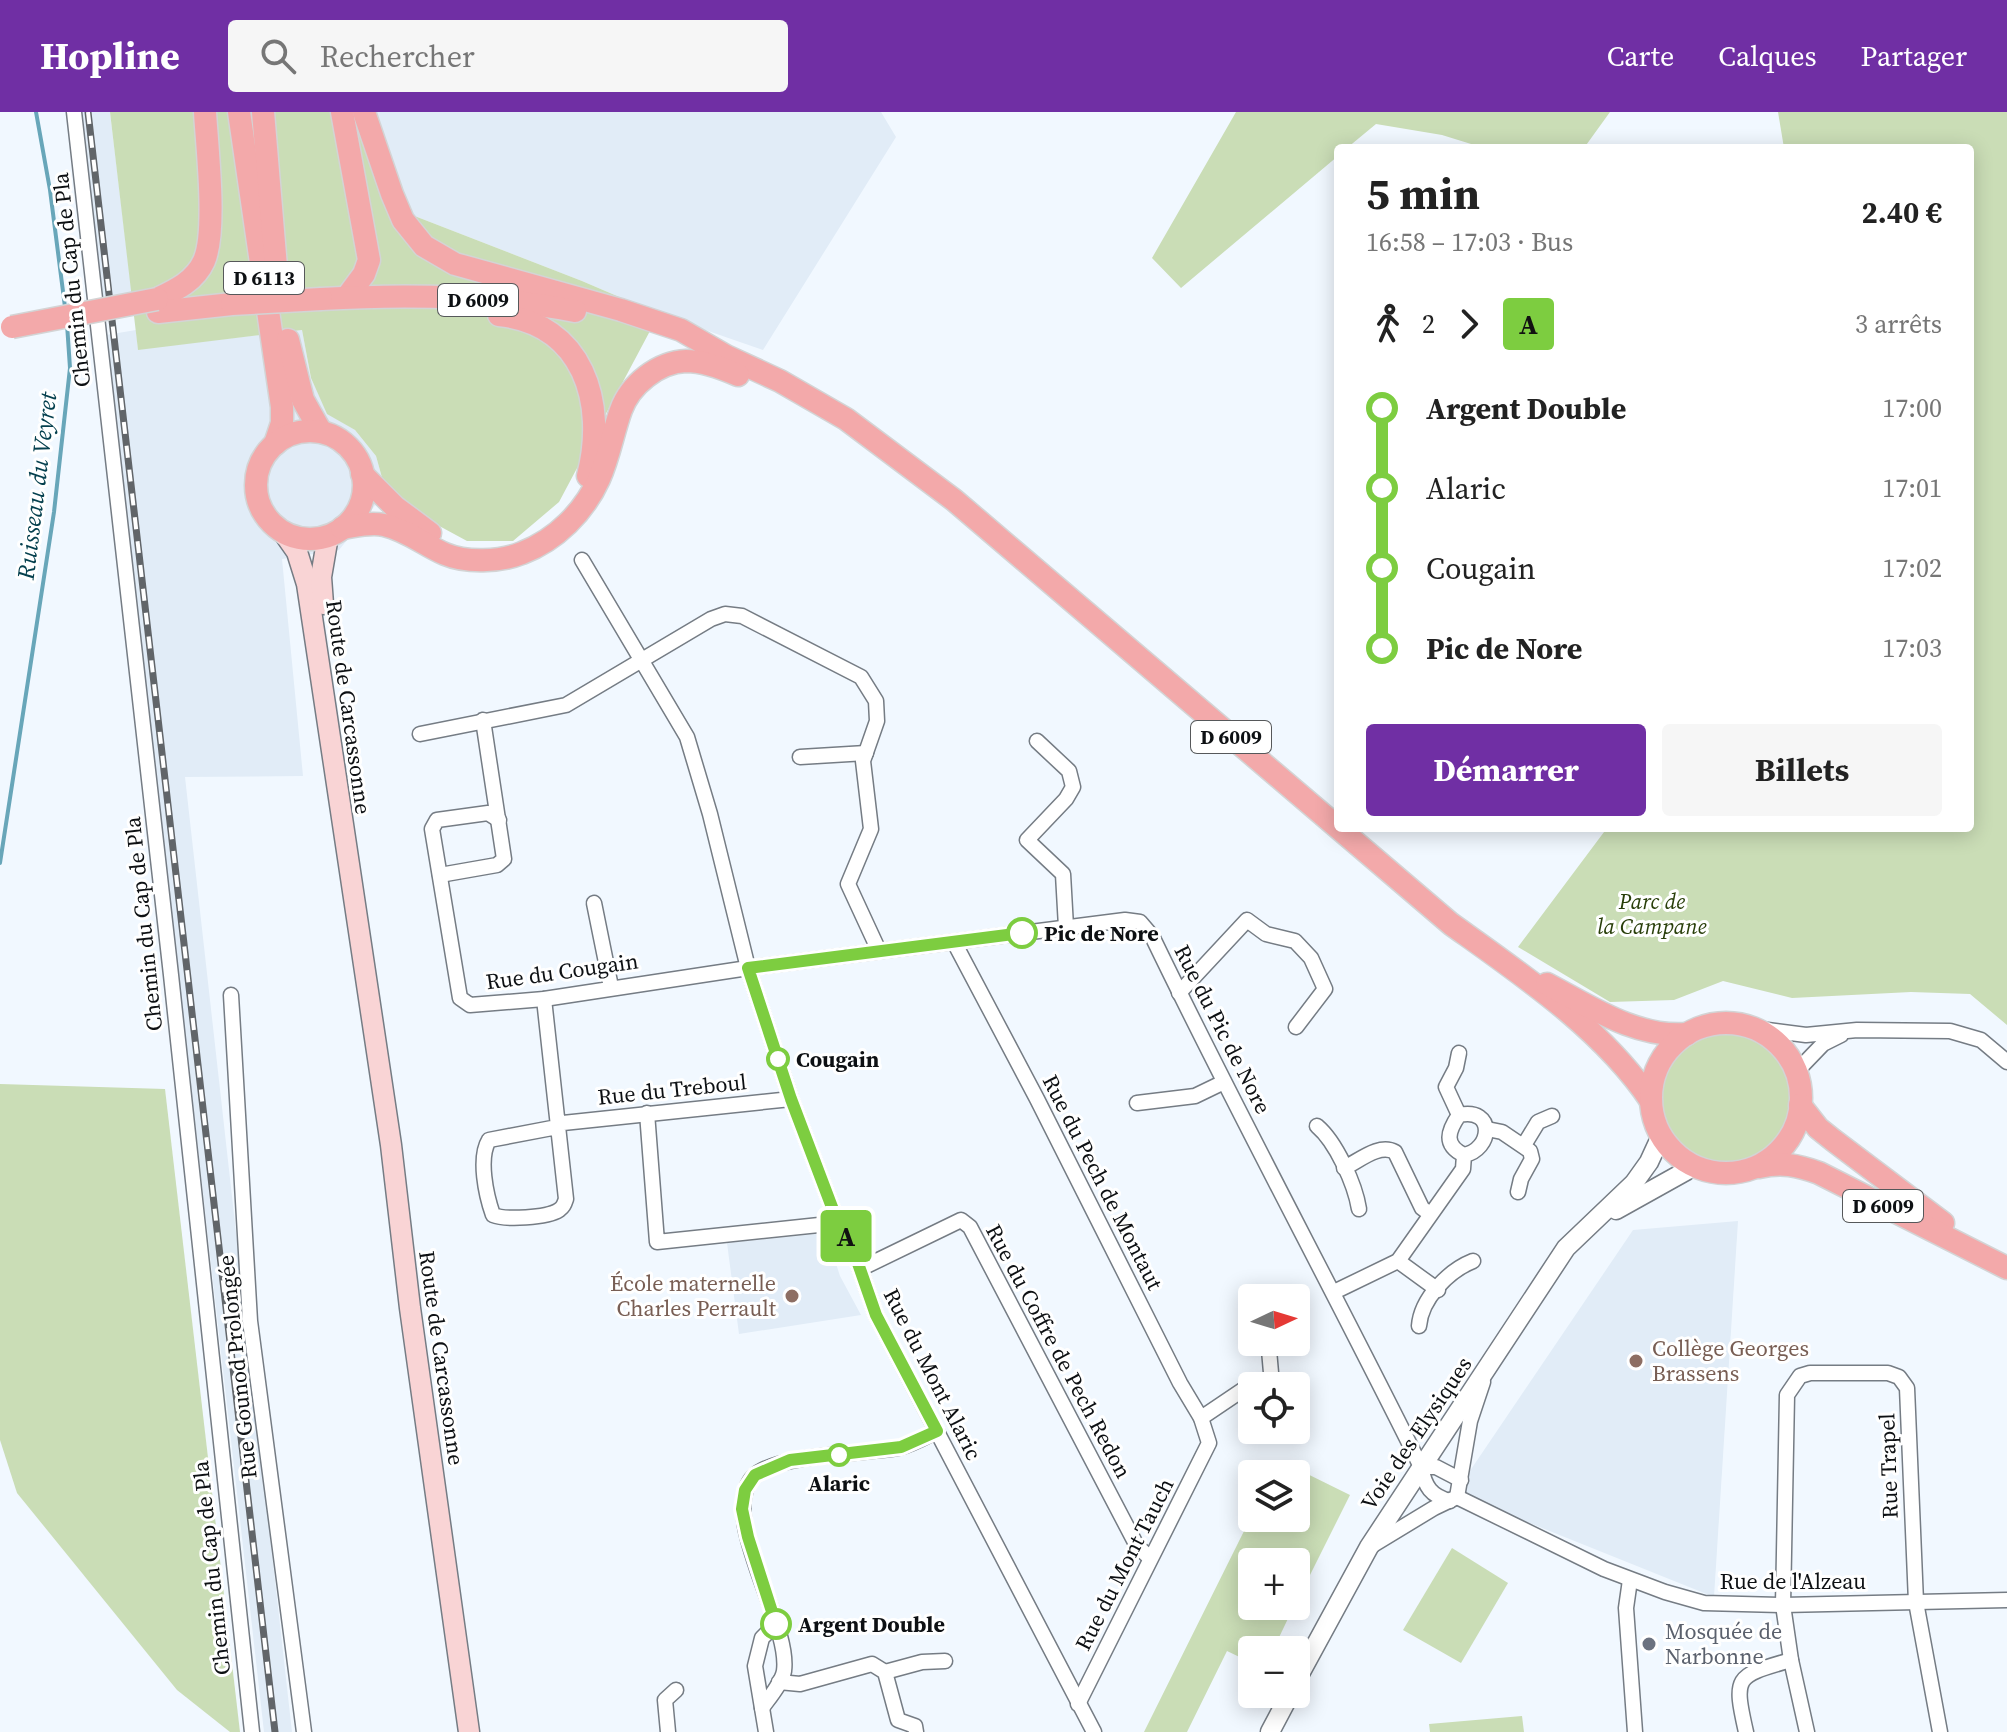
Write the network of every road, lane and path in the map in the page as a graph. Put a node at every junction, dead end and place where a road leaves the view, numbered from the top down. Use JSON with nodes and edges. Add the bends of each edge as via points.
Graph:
{"nodes":[{"id":1,"x":74,"y":112,"type":"edge"},
{"id":2,"x":205,"y":112,"type":"edge"},
{"id":3,"x":239,"y":112,"type":"edge"},
{"id":4,"x":252,"y":112,"type":"edge"},
{"id":5,"x":263,"y":112,"type":"edge"},
{"id":6,"x":342,"y":112,"type":"edge"},
{"id":7,"x":364,"y":112,"type":"edge"},
{"id":8,"x":278,"y":284,"type":"junction"},
{"id":9,"x":347,"y":297,"type":"junction"},
{"id":10,"x":158,"y":306,"type":"junction"},
{"id":11,"x":6,"y":333,"type":"edge"},
{"id":12,"x":726,"y":356,"type":"junction"},
{"id":13,"x":321,"y":432,"type":"junction"},
{"id":14,"x":275,"y":444,"type":"junction"},
{"id":15,"x":362,"y":474,"type":"junction"},
{"id":16,"x":954,"y":500,"type":"junction"},
{"id":17,"x":580,"y":511,"type":"junction"},
{"id":18,"x":283,"y":532,"type":"junction"},
{"id":19,"x":335,"y":532,"type":"junction"},
{"id":20,"x":481,"y":559,"type":"junction"},
{"id":21,"x":582,"y":560,"type":"dead end"},
{"id":22,"x":641,"y":661,"type":"junction"},
{"id":23,"x":483,"y":720,"type":"junction"},
{"id":24,"x":420,"y":734,"type":"dead end"},
{"id":25,"x":1037,"y":741,"type":"dead end"},
{"id":26,"x":866,"y":753,"type":"junction"},
{"id":27,"x":800,"y":757,"type":"dead end"},
{"id":28,"x":499,"y":820,"type":"junction"},
{"id":29,"x":1334,"y":824,"type":"edge"},
{"id":30,"x":1343,"y":832,"type":"edge"},
{"id":31,"x":440,"y":875,"type":"junction"},
{"id":32,"x":594,"y":903,"type":"dead end"},
{"id":33,"x":1066,"y":927,"type":"junction"},
{"id":34,"x":954,"y":942,"type":"junction"},
{"id":35,"x":879,"y":951,"type":"junction"},
{"id":36,"x":748,"y":968,"type":"junction"},
{"id":37,"x":1513,"y":968,"type":"junction"},
{"id":38,"x":611,"y":987,"type":"junction"},
{"id":39,"x":369,"y":990,"type":"junction"},
{"id":40,"x":1179,"y":993,"type":"junction"},
{"id":41,"x":231,"y":995,"type":"dead end"},
{"id":42,"x":544,"y":999,"type":"junction"},
{"id":43,"x":1296,"y":1027,"type":"dead end"},
{"id":44,"x":1752,"y":1028,"type":"junction"},
{"id":45,"x":1857,"y":1030,"type":"junction"},
{"id":46,"x":1687,"y":1034,"type":"junction"},
{"id":47,"x":1459,"y":1053,"type":"dead end"},
{"id":48,"x":2007,"y":1062,"type":"edge"},
{"id":49,"x":1796,"y":1072,"type":"junction"},
{"id":50,"x":1224,"y":1082,"type":"junction"},
{"id":51,"x":791,"y":1099,"type":"junction"},
{"id":52,"x":1651,"y":1101,"type":"junction"},
{"id":53,"x":1137,"y":1103,"type":"dead end"},
{"id":54,"x":1800,"y":1105,"type":"junction"},
{"id":55,"x":647,"y":1113,"type":"junction"},
{"id":56,"x":1459,"y":1115,"type":"junction"},
{"id":57,"x":1552,"y":1116,"type":"dead end"},
{"id":58,"x":558,"y":1126,"type":"junction"},
{"id":59,"x":1317,"y":1126,"type":"dead end"},
{"id":60,"x":1487,"y":1129,"type":"junction"},
{"id":61,"x":1661,"y":1136,"type":"junction"},
{"id":62,"x":1524,"y":1145,"type":"junction"},
{"id":63,"x":1464,"y":1155,"type":"junction"},
{"id":64,"x":1691,"y":1165,"type":"junction"},
{"id":65,"x":1344,"y":1168,"type":"junction"},
{"id":66,"x":1754,"y":1168,"type":"junction"},
{"id":67,"x":1518,"y":1192,"type":"dead end"},
{"id":68,"x":1359,"y":1209,"type":"dead end"},
{"id":69,"x":1430,"y":1214,"type":"junction"},
{"id":70,"x":838,"y":1223,"type":"junction"},
{"id":71,"x":1593,"y":1223,"type":"junction"},
{"id":72,"x":1398,"y":1261,"type":"junction"},
{"id":73,"x":1473,"y":1261,"type":"dead end"},
{"id":74,"x":2007,"y":1268,"type":"edge"},
{"id":75,"x":860,"y":1269,"type":"junction"},
{"id":76,"x":1438,"y":1290,"type":"junction"},
{"id":77,"x":1334,"y":1292,"type":"junction"},
{"id":78,"x":1419,"y":1326,"type":"dead end"},
{"id":79,"x":1486,"y":1372,"type":"junction"},
{"id":80,"x":1238,"y":1393,"type":"edge"},
{"id":81,"x":1201,"y":1418,"type":"junction"},
{"id":82,"x":937,"y":1431,"type":"junction"},
{"id":83,"x":1209,"y":1443,"type":"joint"},
{"id":84,"x":1421,"y":1467,"type":"junction"},
{"id":85,"x":1461,"y":1480,"type":"junction"},
{"id":86,"x":1454,"y":1499,"type":"junction"},
{"id":87,"x":1369,"y":1547,"type":"junction"},
{"id":88,"x":1150,"y":1558,"type":"junction"},
{"id":89,"x":1630,"y":1580,"type":"junction"},
{"id":90,"x":2007,"y":1600,"type":"edge"},
{"id":91,"x":1916,"y":1602,"type":"junction"},
{"id":92,"x":1783,"y":1605,"type":"junction"},
{"id":93,"x":776,"y":1624,"type":"junction"},
{"id":94,"x":1310,"y":1655,"type":"edge"},
{"id":95,"x":1791,"y":1660,"type":"junction"},
{"id":96,"x":945,"y":1661,"type":"dead end"},
{"id":97,"x":885,"y":1672,"type":"junction"},
{"id":98,"x":779,"y":1682,"type":"junction"},
{"id":99,"x":676,"y":1690,"type":"dead end"},
{"id":100,"x":1078,"y":1704,"type":"junction"},
{"id":101,"x":762,"y":1708,"type":"junction"},
{"id":102,"x":1283,"y":1708,"type":"edge"},
{"id":103,"x":1273,"y":1728,"type":"edge"},
{"id":104,"x":252,"y":1732,"type":"edge"},
{"id":105,"x":304,"y":1732,"type":"edge"},
{"id":106,"x":469,"y":1732,"type":"edge"},
{"id":107,"x":668,"y":1732,"type":"edge"},
{"id":108,"x":766,"y":1732,"type":"edge"},
{"id":109,"x":916,"y":1732,"type":"edge"},
{"id":110,"x":1094,"y":1732,"type":"edge"},
{"id":111,"x":1635,"y":1732,"type":"edge"},
{"id":112,"x":1746,"y":1732,"type":"edge"},
{"id":113,"x":1807,"y":1732,"type":"edge"},
{"id":114,"x":1940,"y":1732,"type":"edge"}],
"edges":[{"from":1,"to":104,"type":"street","name":"Chemin du Cap de Pla"},
{"from":2,"to":10,"type":"main road","via":[[210,210],[204,260],[191,280]]},
{"from":3,"to":14,"type":"main road","number":"D 6113","via":[[282,407]]},
{"from":4,"to":8,"type":"main road","number":"D 6113"},
{"from":5,"to":8,"type":"main road"},
{"from":6,"to":9,"type":"main road","via":[[369,260]]},
{"from":7,"to":12,"type":"main road","via":[[403,220],[440,257],[681,330]]},
{"from":8,"to":13,"type":"main road","number":"D 6113","via":[[294,372]]},
{"from":9,"to":10,"type":"main road","number":"D 6009","bridge":true},
{"from":9,"to":12,"type":"main road","number":"D 6009","via":[[466,299],[555,308],[636,325]]},
{"from":9,"to":17,"type":"main road","via":[[508,316],[539,324],[557,336],[579,363],[593,403],[592,463]]},
{"from":10,"to":11,"type":"main road","number":"D 6009","bridge":true},
{"from":12,"to":16,"type":"main road","number":"D 6009","via":[[846,419]]},
{"from":13,"to":14,"type":"main road","via":[[302,432]]},
{"from":13,"to":15,"type":"main road","via":[[346,446]]},
{"from":14,"to":18,"type":"main road","via":[[258,469],[256,484],[264,514]]},
{"from":15,"to":19,"type":"main road","via":[[360,504]]},
{"from":15,"to":20,"type":"main road","via":[[415,524]]},
{"from":16,"to":17,"type":"main road","via":[[811,410],[718,367],[685,361],[661,367],[631,394],[599,480]]},
{"from":16,"to":29,"type":"main road","number":"D 6009"},
{"from":17,"to":20,"type":"main road","via":[[541,545],[519,555]]},
{"from":18,"to":19,"type":"main road","via":[[313,539]]},
{"from":18,"to":39,"type":"main road","name":"Route de Carcassonne","via":[[297,552],[307,584]]},
{"from":19,"to":20,"type":"main road","via":[[385,525],[445,554]]},
{"from":19,"to":39,"type":"main road","name":"Route de Carcassonne","via":[[321,590]]},
{"from":21,"to":22,"type":"street","name":"Rue du Mont Alaric"},
{"from":22,"to":23,"type":"street","via":[[566,705]]},
{"from":22,"to":26,"type":"street","via":[[711,619],[742,616],[861,677],[876,701],[877,721]]},
{"from":22,"to":36,"type":"street","name":"Rue du Mont Alaric","via":[[687,737]]},
{"from":23,"to":24,"type":"street"},
{"from":23,"to":28,"type":"street"},
{"from":25,"to":33,"type":"street","via":[[1069,771],[1073,787],[1027,840],[1063,874]]},
{"from":26,"to":27,"type":"street"},
{"from":26,"to":35,"type":"street","via":[[871,829],[848,884]]},
{"from":28,"to":31,"type":"street","via":[[504,859],[497,865]]},
{"from":28,"to":31,"type":"street","name":"Rue du Cougain","via":[[488,813],[437,820],[432,829]]},
{"from":30,"to":37,"type":"main road","number":"D 6009","via":[[1451,924]]},
{"from":31,"to":42,"type":"street","name":"Rue du Cougain","via":[[460,998],[470,1005]]},
{"from":32,"to":38,"type":"street"},
{"from":33,"to":34,"type":"street","name":"Rue du Pic de Nore"},
{"from":33,"to":40,"type":"street","name":"Rue du Pic de Nore","via":[[1140,922]]},
{"from":34,"to":35,"type":"street","name":"Rue du Pic de Nore"},
{"from":34,"to":81,"type":"street","name":"Rue du Pech de Montaut"},
{"from":35,"to":36,"type":"street","name":"Rue du Pic de Nore"},
{"from":36,"to":38,"type":"street","name":"Rue du Cougain"},
{"from":36,"to":51,"type":"street","name":"Rue du Mont Alaric"},
{"from":37,"to":46,"type":"main road","number":"D 6009","via":[[1622,1023],[1653,1034]]},
{"from":37,"to":52,"type":"main road","number":"D 6009","via":[[1605,1045]]},
{"from":38,"to":42,"type":"street","name":"Rue du Cougain"},
{"from":39,"to":106,"type":"main road","name":"Route de Carcassonne"},
{"from":40,"to":43,"type":"street","via":[[1247,920],[1266,934],[1295,941],[1311,958],[1325,989]]},
{"from":40,"to":50,"type":"street","name":"Rue du Pic de Nore"},
{"from":41,"to":105,"type":"street","name":"Rue Gounod Prolongée","via":[[250,1321]]},
{"from":42,"to":58,"type":"street"},
{"from":44,"to":45,"type":"street","via":[[1806,1035]]},
{"from":44,"to":46,"type":"main road","via":[[1717,1023]]},
{"from":44,"to":49,"type":"main road","via":[[1781,1047]]},
{"from":45,"to":48,"type":"street","via":[[1950,1031],[1981,1040]]},
{"from":45,"to":49,"type":"street","via":[[1823,1044]]},
{"from":46,"to":52,"type":"main road","via":[[1660,1063]]},
{"from":47,"to":56,"type":"street","via":[[1446,1087]]},
{"from":49,"to":54,"type":"main road"},
{"from":50,"to":53,"type":"street","via":[[1195,1096]]},
{"from":50,"to":77,"type":"street","name":"Rue du Pic de Nore"},
{"from":51,"to":55,"type":"street","name":"Rue du Treboul"},
{"from":51,"to":70,"type":"street","name":"Rue du Mont Alaric"},
{"from":52,"to":61,"type":"main road"},
{"from":54,"to":66,"type":"main road","via":[[1787,1141]]},
{"from":54,"to":74,"type":"main road","number":"D 6009","via":[[1833,1140]]},
{"from":55,"to":58,"type":"street","name":"Rue du Treboul"},
{"from":55,"to":70,"type":"street","via":[[657,1242]]},
{"from":56,"to":60,"type":"street","via":[[1475,1114]]},
{"from":56,"to":63,"type":"street","via":[[1448,1133],[1455,1151]]},
{"from":57,"to":62,"type":"street","via":[[1538,1122]]},
{"from":58,"to":58,"type":"street","name":"Rue du Treboul","via":[[489,1140],[483,1150],[493,1215],[503,1219],[562,1208],[566,1199]]},
{"from":59,"to":65,"type":"street","via":[[1328,1135]]},
{"from":60,"to":62,"type":"street"},
{"from":60,"to":63,"type":"street","via":[[1478,1149]]},
{"from":61,"to":64,"type":"main road"},
{"from":61,"to":71,"type":"street","name":"Voie des Elysiques","via":[[1634,1183]]},
{"from":62,"to":67,"type":"street","via":[[1532,1159]]},
{"from":63,"to":69,"type":"street","via":[[1463,1169]]},
{"from":64,"to":66,"type":"main road","via":[[1723,1173]]},
{"from":64,"to":71,"type":"street","name":"Voie des Elysiques"},
{"from":65,"to":68,"type":"street"},
{"from":65,"to":69,"type":"street","via":[[1382,1149],[1395,1152],[1422,1208]]},
{"from":66,"to":74,"type":"main road","number":"D 6009","via":[[1780,1162],[1807,1169]]},
{"from":69,"to":72,"type":"street"},
{"from":70,"to":75,"type":"street","name":"Rue du Mont Alaric"},
{"from":71,"to":79,"type":"street","name":"Voie des Elysiques","via":[[1566,1248]]},
{"from":72,"to":76,"type":"street"},
{"from":72,"to":77,"type":"street"},
{"from":73,"to":76,"type":"street","via":[[1459,1267]]},
{"from":75,"to":82,"type":"street","name":"Rue du Mont Alaric","via":[[876,1315]]},
{"from":75,"to":88,"type":"street","name":"Rue du Coffre de Pech Redon","via":[[961,1220],[970,1227],[1137,1546]]},
{"from":76,"to":78,"type":"street","via":[[1420,1310]]},
{"from":77,"to":84,"type":"street","name":"Rue du Pic de Nore"},
{"from":79,"to":84,"type":"street","name":"Voie des Elysiques"},
{"from":79,"to":85,"type":"street","via":[[1470,1421]]},
{"from":80,"to":81,"type":"street"},
{"from":81,"to":83,"type":"street","name":"Rue du Pech de Montaut"},
{"from":82,"to":93,"type":"street","via":[[901,1447],[790,1460],[755,1475],[742,1509]]},
{"from":82,"to":100,"type":"street","name":"Rue du Mont Alaric"},
{"from":83,"to":88,"type":"street","name":"Rue du Mont Tauch"},
{"from":84,"to":85,"type":"street","via":[[1436,1467]]},
{"from":84,"to":86,"type":"street","name":"Rue de l'Alzeau","via":[[1432,1494]]},
{"from":84,"to":87,"type":"street","name":"Voie des Elysiques"},
{"from":85,"to":86,"type":"street"},
{"from":86,"to":87,"type":"street"},
{"from":86,"to":89,"type":"street","name":"Rue de l'Alzeau"},
{"from":87,"to":94,"type":"street","name":"Voie des Elysiques"},
{"from":88,"to":100,"type":"street","name":"Rue du Mont Tauch"},
{"from":89,"to":92,"type":"street","name":"Rue de l'Alzeau","via":[[1704,1603]]},
{"from":89,"to":111,"type":"street","via":[[1626,1608]]},
{"from":90,"to":91,"type":"street","name":"Rue de l'Alzeau"},
{"from":91,"to":92,"type":"street","name":"Rue de l'Alzeau"},
{"from":91,"to":92,"type":"street","name":"Rue Trapel","via":[[1907,1388],[1888,1373],[1810,1373],[1800,1376],[1787,1395]]},
{"from":91,"to":114,"type":"street","name":"Rue Trapel"},
{"from":92,"to":95,"type":"street","name":"Rue Trapel"},
{"from":93,"to":98,"type":"street","via":[[784,1671]]},
{"from":93,"to":101,"type":"street","via":[[762,1638],[755,1666]]},
{"from":95,"to":112,"type":"street","via":[[1750,1672],[1739,1683]]},
{"from":95,"to":113,"type":"street","name":"Rue Trapel"},
{"from":96,"to":97,"type":"street"},
{"from":97,"to":98,"type":"street","via":[[872,1664],[800,1684]]},
{"from":97,"to":109,"type":"street","via":[[898,1720],[915,1726]]},
{"from":98,"to":101,"type":"street"},
{"from":99,"to":107,"type":"street","via":[[665,1700]]},
{"from":100,"to":110,"type":"street","name":"Rue du Mont Alaric"},
{"from":101,"to":108,"type":"street"},
{"from":102,"to":103,"type":"street"}]}
